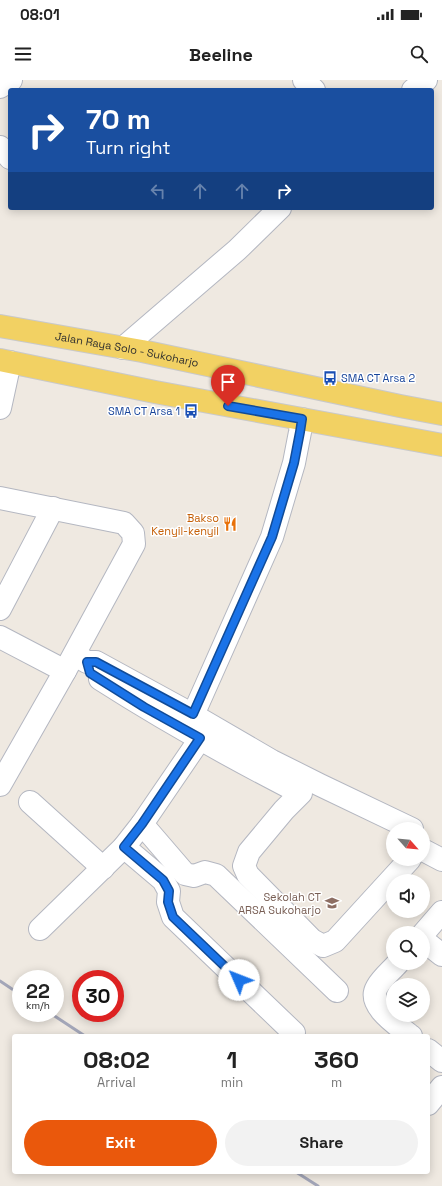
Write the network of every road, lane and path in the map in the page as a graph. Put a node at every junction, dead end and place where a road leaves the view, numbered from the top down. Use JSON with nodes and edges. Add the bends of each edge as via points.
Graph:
{"nodes":[{"id":1,"x":11,"y":80,"type":"edge"},
{"id":2,"x":426,"y":80,"type":"edge"},
{"id":3,"x":0,"y":88,"type":"edge"},
{"id":4,"x":416,"y":88,"type":"edge"},
{"id":5,"x":0,"y":148,"type":"edge"},
{"id":6,"x":8,"y":156,"type":"edge"},
{"id":7,"x":278,"y":210,"type":"edge"},
{"id":8,"x":0,"y":326,"type":"edge"},
{"id":9,"x":132,"y":349,"type":"junction"},
{"id":10,"x":5,"y":361,"type":"edge"},
{"id":11,"x":1,"y":397,"type":"edge"},
{"id":12,"x":442,"y":414,"type":"edge"},
{"id":13,"x":301,"y":426,"type":"junction"},
{"id":14,"x":442,"y":445,"type":"edge"},
{"id":15,"x":0,"y":498,"type":"edge"},
{"id":16,"x":53,"y":508,"type":"junction"},
{"id":17,"x":0,"y":608,"type":"edge"},
{"id":18,"x":0,"y":637,"type":"edge"},
{"id":19,"x":78,"y":664,"type":"junction"},
{"id":20,"x":193,"y":714,"type":"junction"},
{"id":21,"x":200,"y":738,"type":"junction"},
{"id":22,"x":0,"y":785,"type":"edge"},
{"id":23,"x":301,"y":793,"type":"junction"},
{"id":24,"x":30,"y":802,"type":"dead end"},
{"id":25,"x":391,"y":822,"type":"edge"},
{"id":26,"x":142,"y":824,"type":"junction"},
{"id":27,"x":386,"y":832,"type":"edge"},
{"id":28,"x":430,"y":846,"type":"edge"},
{"id":29,"x":124,"y":847,"type":"junction"},
{"id":30,"x":442,"y":860,"type":"edge"},
{"id":31,"x":404,"y":866,"type":"edge"},
{"id":32,"x":102,"y":868,"type":"junction"},
{"id":33,"x":442,"y":912,"type":"edge"},
{"id":34,"x":430,"y":926,"type":"edge"},
{"id":35,"x":40,"y":929,"type":"dead end"},
{"id":36,"x":430,"y":946,"type":"edge"},
{"id":37,"x":442,"y":955,"type":"edge"},
{"id":38,"x":392,"y":970,"type":"edge"},
{"id":39,"x":337,"y":991,"type":"dead end"},
{"id":40,"x":294,"y":1033,"type":"dead end"},
{"id":41,"x":409,"y":1034,"type":"edge"},
{"id":42,"x":430,"y":1052,"type":"edge"},
{"id":43,"x":442,"y":1061,"type":"edge"},
{"id":44,"x":442,"y":1087,"type":"edge"},
{"id":45,"x":430,"y":1102,"type":"edge"}],
"edges":[{"from":1,"to":3,"type":"street"},
{"from":2,"to":4,"type":"street"},
{"from":5,"to":6,"type":"street"},
{"from":7,"to":9,"type":"street"},
{"from":8,"to":9,"type":"main road","name":"Jalan Raya Solo - Sukoharjo"},
{"from":9,"to":12,"type":"main road","name":"Jalan Raya Solo - Sukoharjo"},
{"from":10,"to":11,"type":"street"},
{"from":10,"to":13,"type":"main road"},
{"from":13,"to":14,"type":"main road"},
{"from":13,"to":20,"type":"street","via":[[294,463],[272,537]]},
{"from":15,"to":16,"type":"street"},
{"from":16,"to":17,"type":"street"},
{"from":16,"to":19,"type":"street","via":[[124,523],[133,532],[134,544]]},
{"from":18,"to":19,"type":"street"},
{"from":19,"to":20,"type":"street","via":[[96,662]]},
{"from":19,"to":21,"type":"street","via":[[144,707]]},
{"from":19,"to":22,"type":"street"},
{"from":20,"to":25,"type":"street","via":[[249,748]]},
{"from":21,"to":23,"type":"street"},
{"from":21,"to":26,"type":"street"},
{"from":23,"to":27,"type":"street"},
{"from":23,"to":31,"type":"street","via":[[249,852],[244,866],[248,875],[312,940],[323,946],[335,941]]},
{"from":24,"to":32,"type":"street"},
{"from":26,"to":29,"type":"street"},
{"from":26,"to":39,"type":"street","via":[[185,874],[194,876],[205,872],[216,875]]},
{"from":28,"to":30,"type":"street"},
{"from":29,"to":32,"type":"street"},
{"from":29,"to":40,"type":"street","via":[[163,880],[169,891],[168,902],[173,917]]},
{"from":32,"to":35,"type":"street"},
{"from":33,"to":34,"type":"street"},
{"from":36,"to":37,"type":"street"},
{"from":38,"to":41,"type":"street","via":[[377,987],[375,996],[384,1014]]},
{"from":42,"to":43,"type":"street"},
{"from":44,"to":45,"type":"street"}]}
